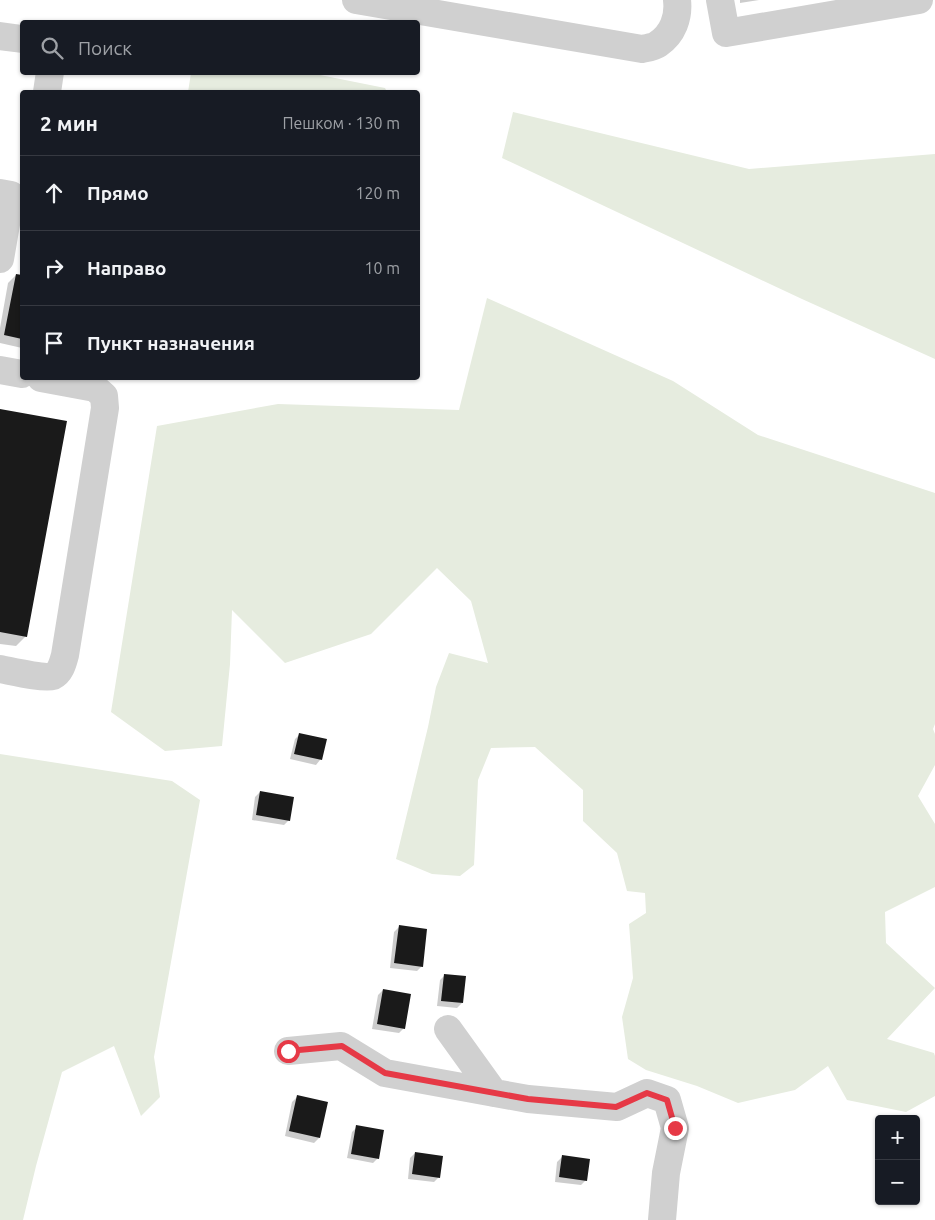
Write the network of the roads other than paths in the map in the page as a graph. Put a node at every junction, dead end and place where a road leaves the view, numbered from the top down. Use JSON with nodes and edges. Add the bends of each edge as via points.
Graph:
{"nodes":[{"id":1,"x":356,"y":0,"type":"edge"},
{"id":2,"x":677,"y":0,"type":"edge"},
{"id":3,"x":720,"y":0,"type":"edge"},
{"id":4,"x":919,"y":0,"type":"edge"},
{"id":5,"x":0,"y":36,"type":"edge"},
{"id":6,"x":20,"y":39,"type":"edge"},
{"id":7,"x":50,"y":75,"type":"edge"},
{"id":8,"x":47,"y":90,"type":"edge"},
{"id":9,"x":11,"y":193,"type":"edge"},
{"id":10,"x":0,"y":259,"type":"edge"},
{"id":11,"x":0,"y":370,"type":"edge"},
{"id":12,"x":20,"y":374,"type":"edge"},
{"id":13,"x":52,"y":380,"type":"edge"},
{"id":14,"x":0,"y":669,"type":"edge"},
{"id":15,"x":448,"y":1029,"type":"dead end"},
{"id":16,"x":288,"y":1051,"type":"dead end"},
{"id":17,"x":494,"y":1093,"type":"junction"},
{"id":18,"x":662,"y":1220,"type":"edge"}],
"edges":[{"from":1,"to":2,"type":"lane","via":[[642,49],[658,44],[669,33],[676,20]]},
{"from":3,"to":4,"type":"lane","via":[[726,33]]},
{"from":5,"to":6,"type":"lane"},
{"from":7,"to":8,"type":"lane"},
{"from":9,"to":10,"type":"lane"},
{"from":11,"to":12,"type":"lane"},
{"from":13,"to":14,"type":"lane","via":[[94,388],[104,396],[105,408],[67,646],[60,669],[53,676]]},
{"from":15,"to":17,"type":"lane"},
{"from":16,"to":17,"type":"lane","via":[[342,1046],[385,1073]]},
{"from":17,"to":18,"type":"lane","via":[[616,1107],[647,1093],[667,1100],[675,1128],[666,1173]]}]}
